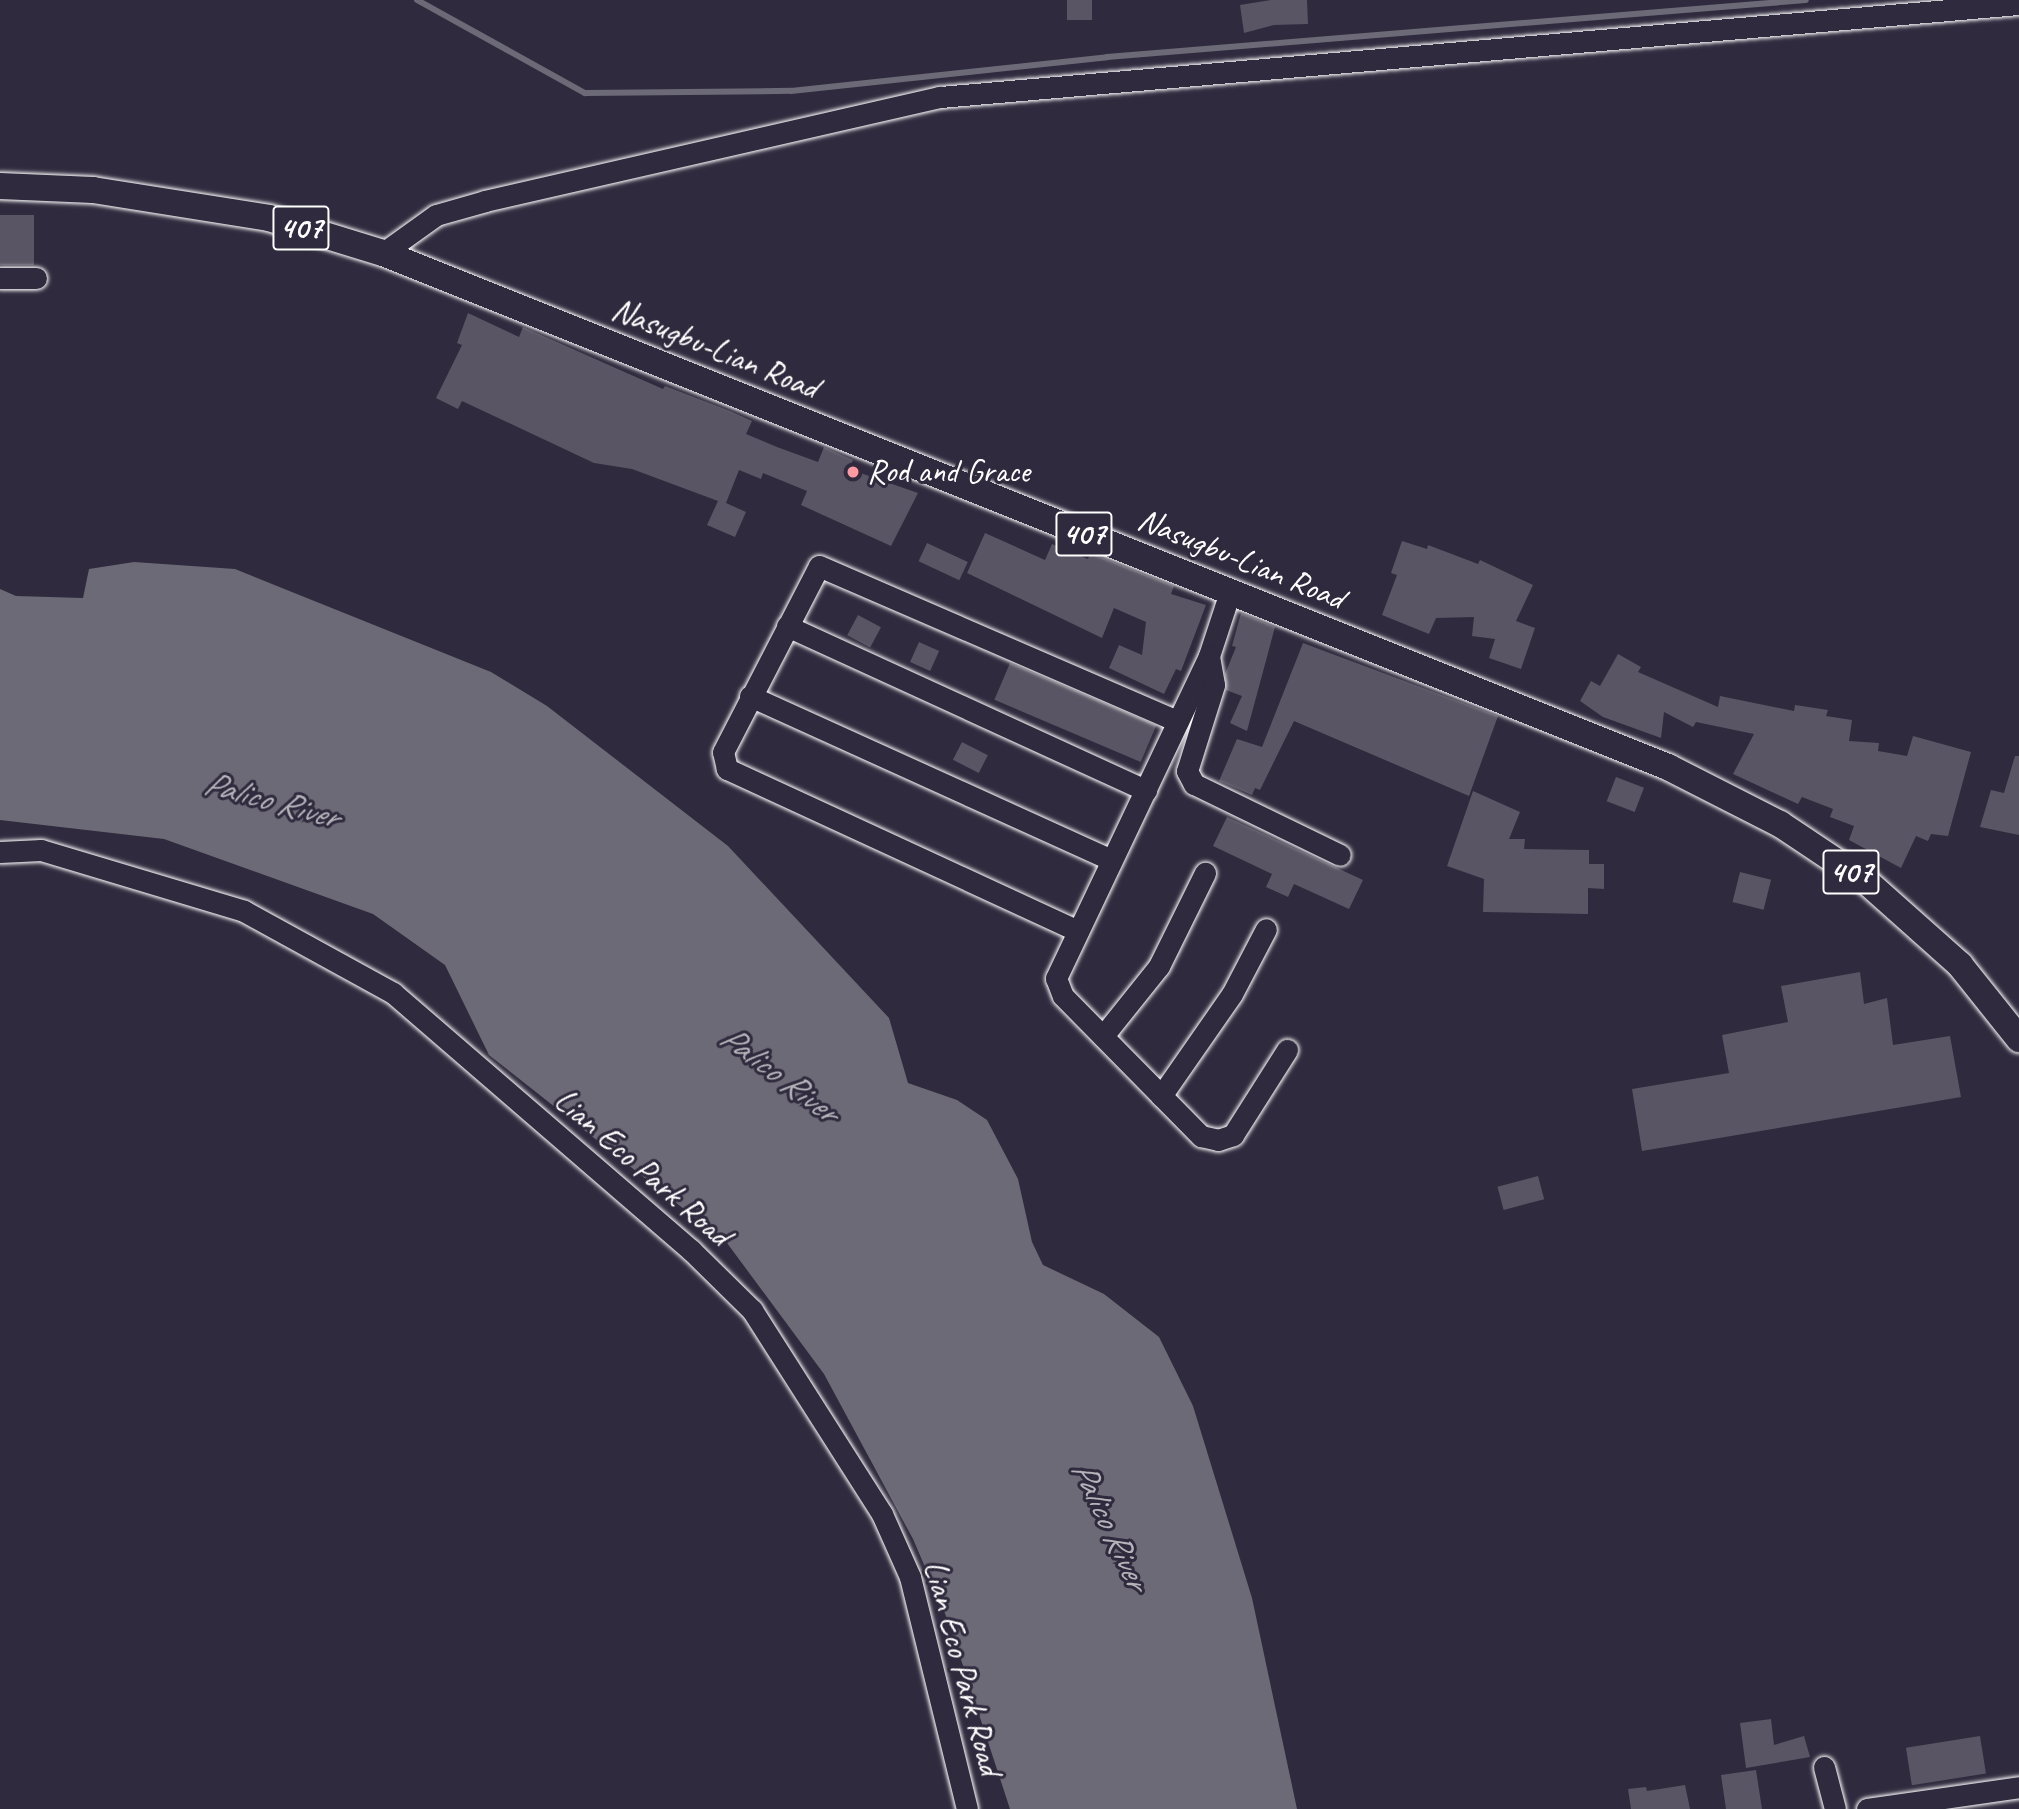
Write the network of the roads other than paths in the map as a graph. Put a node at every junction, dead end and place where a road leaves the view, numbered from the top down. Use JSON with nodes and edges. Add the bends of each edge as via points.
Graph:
{"nodes":[{"id":1,"x":2019,"y":4,"type":"edge"},
{"id":2,"x":0,"y":186,"type":"edge"},
{"id":3,"x":383,"y":253,"type":"junction"},
{"id":4,"x":0,"y":278,"type":"edge"},
{"id":5,"x":36,"y":278,"type":"dead end"},
{"id":6,"x":1230,"y":592,"type":"junction"},
{"id":7,"x":787,"y":626,"type":"junction"},
{"id":8,"x":1209,"y":656,"type":"junction"},
{"id":9,"x":750,"y":696,"type":"junction"},
{"id":10,"x":1178,"y":721,"type":"junction"},
{"id":11,"x":1146,"y":790,"type":"junction"},
{"id":12,"x":0,"y":852,"type":"edge"},
{"id":13,"x":1340,"y":855,"type":"dead end"},
{"id":14,"x":1112,"y":860,"type":"junction"},
{"id":15,"x":1205,"y":873,"type":"dead end"},
{"id":16,"x":1266,"y":929,"type":"dead end"},
{"id":17,"x":1078,"y":931,"type":"junction"},
{"id":18,"x":1103,"y":1036,"type":"junction"},
{"id":19,"x":2019,"y":1039,"type":"edge"},
{"id":20,"x":1287,"y":1050,"type":"dead end"},
{"id":21,"x":1161,"y":1096,"type":"junction"},
{"id":22,"x":1824,"y":1767,"type":"dead end"},
{"id":23,"x":2019,"y":1787,"type":"edge"},
{"id":24,"x":967,"y":1809,"type":"edge"},
{"id":25,"x":1835,"y":1809,"type":"edge"},
{"id":26,"x":1867,"y":1809,"type":"edge"}],
"edges":[{"from":1,"to":3,"type":"street","via":[[940,97],[485,201],[436,215]]},
{"from":2,"to":3,"type":"main road","name":"Nasugbu-Lian Road","number":"407","via":[[93,190],[269,218]]},
{"from":3,"to":6,"type":"main road","name":"Nasugbu-Lian Road","number":"407"},
{"from":4,"to":5,"type":"street"},
{"from":6,"to":8,"type":"street"},
{"from":6,"to":19,"type":"main road","name":"Nasugbu-Lian Road","number":"407","via":[[1668,767],[1780,824],[1916,922],[1959,965]]},
{"from":7,"to":9,"type":"street"},
{"from":7,"to":10,"type":"street","via":[[819,566]]},
{"from":7,"to":11,"type":"street"},
{"from":8,"to":10,"type":"street"},
{"from":8,"to":13,"type":"street","via":[[1214,685],[1186,771],[1194,784]]},
{"from":9,"to":14,"type":"street"},
{"from":9,"to":17,"type":"street","via":[[723,752],[727,769]]},
{"from":10,"to":11,"type":"street"},
{"from":11,"to":14,"type":"street"},
{"from":12,"to":24,"type":"street","name":"Lian Eco Park Road","via":[[41,850],[244,911],[393,993],[691,1250],[752,1310],[882,1514],[910,1577]]},
{"from":14,"to":17,"type":"street"},
{"from":15,"to":18,"type":"street","via":[[1159,966]]},
{"from":16,"to":21,"type":"street","via":[[1232,994]]},
{"from":17,"to":18,"type":"street","via":[[1056,978],[1063,996]]},
{"from":18,"to":21,"type":"street"},
{"from":20,"to":21,"type":"street","via":[[1233,1135],[1218,1140],[1201,1136]]},
{"from":22,"to":25,"type":"street"},
{"from":23,"to":26,"type":"street"}]}
